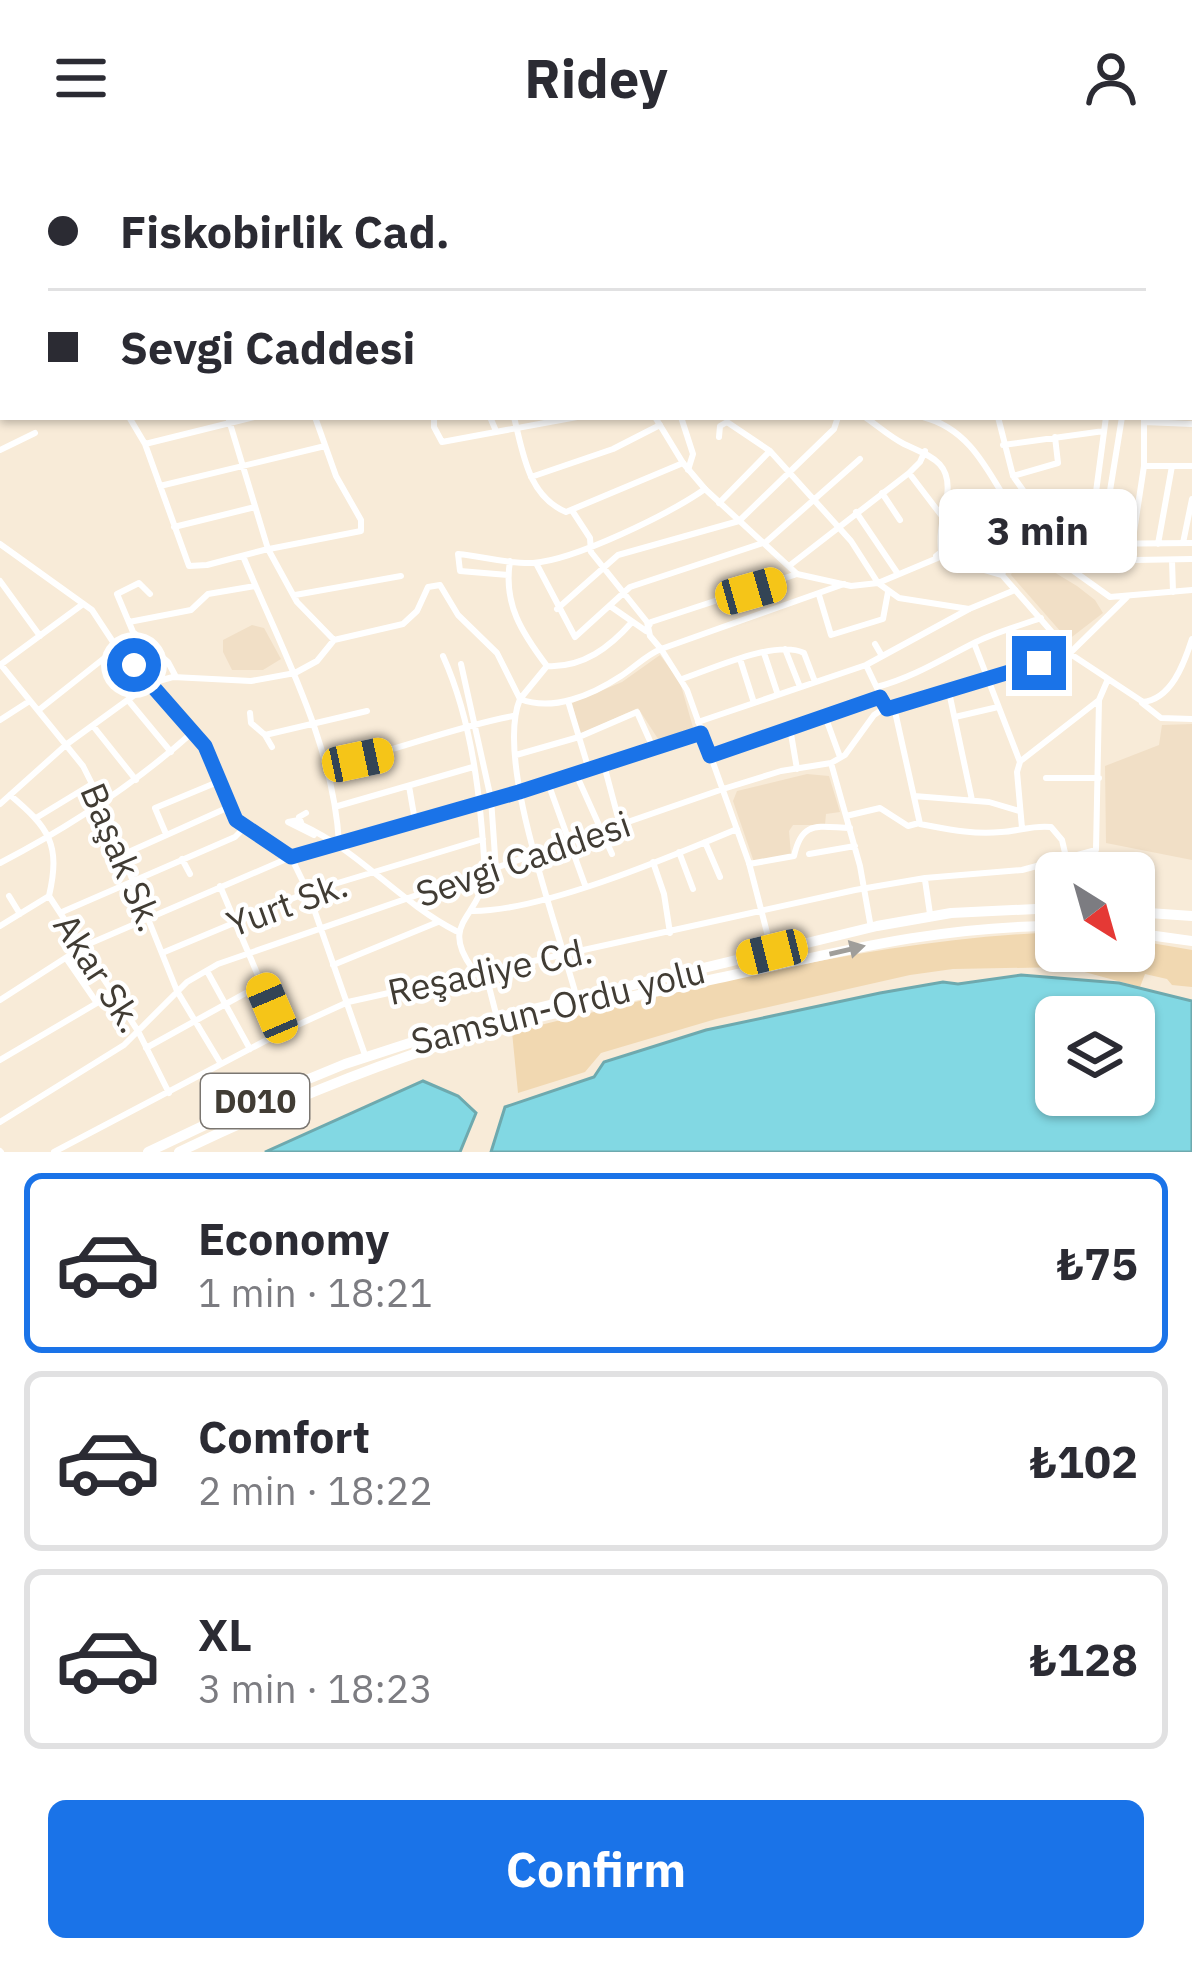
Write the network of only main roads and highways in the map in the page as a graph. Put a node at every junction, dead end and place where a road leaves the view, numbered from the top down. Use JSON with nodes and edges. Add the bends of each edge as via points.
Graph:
{"nodes":[{"id":1,"x":1035,"y":910,"type":"edge"},
{"id":2,"x":1155,"y":913,"type":"edge"},
{"id":3,"x":1192,"y":916,"type":"edge"},
{"id":4,"x":1035,"y":926,"type":"edge"},
{"id":5,"x":1155,"y":937,"type":"edge"},
{"id":6,"x":1192,"y":941,"type":"edge"},
{"id":7,"x":365,"y":1057,"type":"junction"},
{"id":8,"x":349,"y":1077,"type":"junction"},
{"id":9,"x":148,"y":1152,"type":"edge"},
{"id":10,"x":179,"y":1152,"type":"edge"}],
"edges":[{"from":1,"to":7,"type":"highway","name":"Samsun-Ordu yolu","number":"D010","via":[[871,928]]},
{"from":2,"to":3,"type":"highway"},
{"from":8,"to":4,"type":"highway","name":"Samsun-Ordu yolu","number":"D010","one_way":true,"via":[[497,1028],[921,934]]},
{"from":5,"to":6,"type":"highway"},
{"from":7,"to":8,"type":"highway","via":[[367,1067]]},
{"from":7,"to":9,"type":"highway","name":"Samsun-Ordu yolu","number":"D010"},
{"from":8,"to":10,"type":"highway","name":"Samsun-Ordu yolu","number":"D010"}]}
